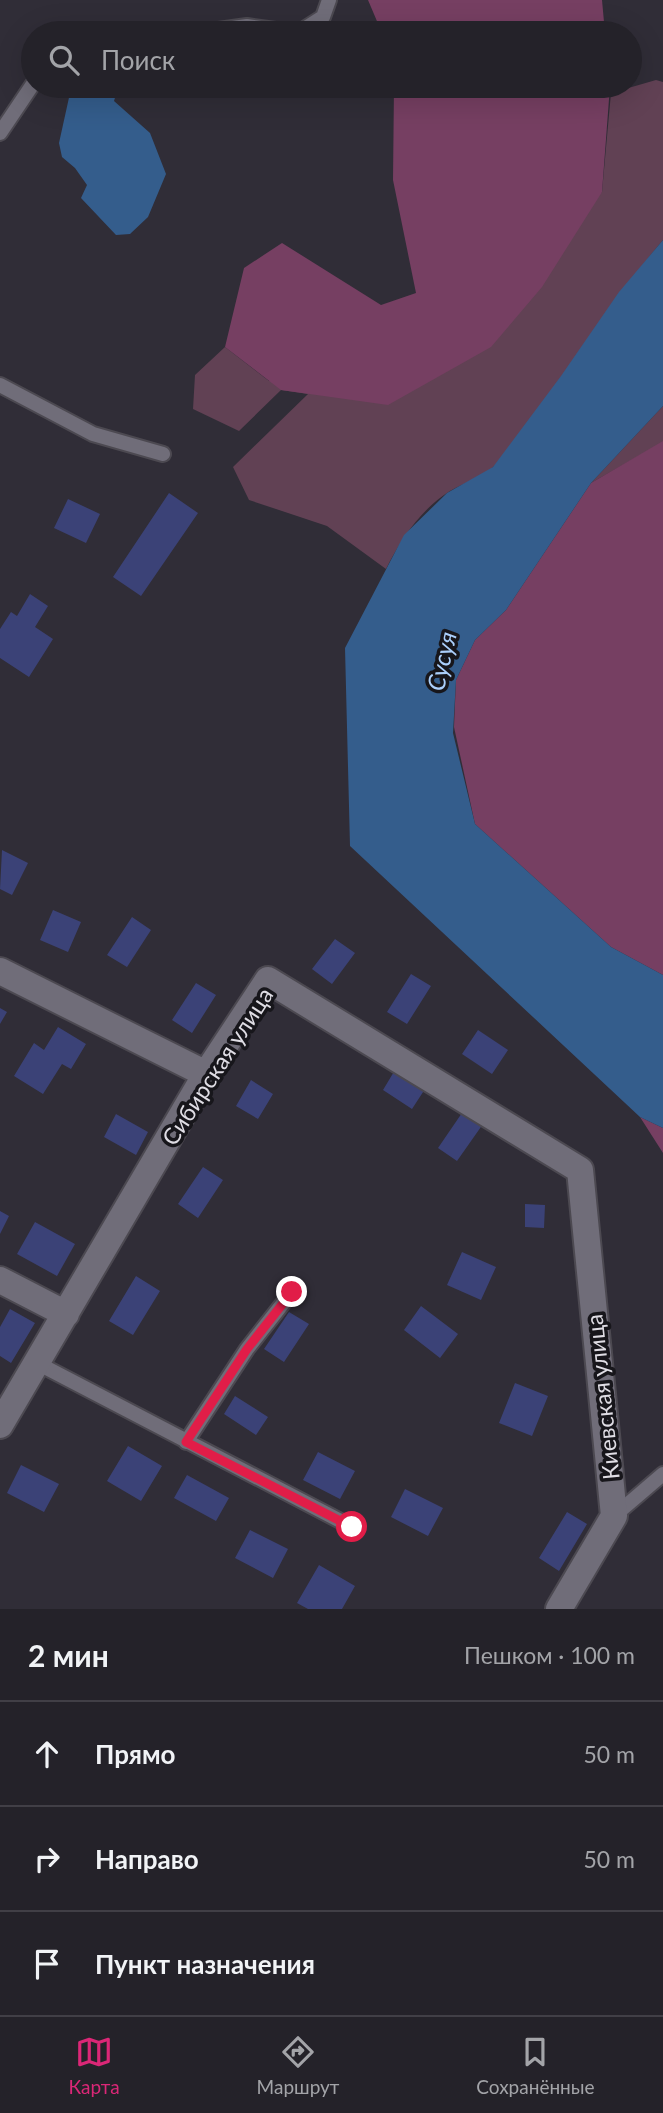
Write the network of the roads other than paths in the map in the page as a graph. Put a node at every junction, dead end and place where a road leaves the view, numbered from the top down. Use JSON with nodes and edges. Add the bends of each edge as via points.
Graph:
{"nodes":[{"id":1,"x":328,"y":0,"type":"edge"},
{"id":2,"x":317,"y":21,"type":"edge"},
{"id":3,"x":24,"y":98,"type":"edge"},
{"id":4,"x":0,"y":133,"type":"edge"},
{"id":5,"x":0,"y":385,"type":"edge"},
{"id":6,"x":163,"y":454,"type":"dead end"},
{"id":7,"x":0,"y":971,"type":"edge"},
{"id":8,"x":206,"y":1074,"type":"junction"},
{"id":9,"x":580,"y":1170,"type":"joint"},
{"id":10,"x":0,"y":1280,"type":"edge"},
{"id":11,"x":292,"y":1292,"type":"dead end"},
{"id":12,"x":66,"y":1314,"type":"junction"},
{"id":13,"x":37,"y":1363,"type":"junction"},
{"id":14,"x":0,"y":1425,"type":"edge"},
{"id":15,"x":186,"y":1442,"type":"junction"},
{"id":16,"x":663,"y":1474,"type":"edge"},
{"id":17,"x":614,"y":1516,"type":"junction"},
{"id":18,"x":352,"y":1527,"type":"dead end"},
{"id":19,"x":559,"y":1609,"type":"edge"}],
"edges":[{"from":1,"to":2,"type":"lane","via":[[323,17]]},
{"from":3,"to":4,"type":"lane"},
{"from":5,"to":6,"type":"lane","via":[[93,434]]},
{"from":7,"to":8,"type":"street"},
{"from":8,"to":9,"type":"street","name":"Сибирская улица","via":[[268,980]]},
{"from":8,"to":12,"type":"street","name":"Сибирская улица"},
{"from":9,"to":17,"type":"street","name":"Киевская улица"},
{"from":10,"to":12,"type":"street"},
{"from":11,"to":15,"type":"lane","via":[[247,1349]]},
{"from":12,"to":13,"type":"street","name":"Сибирская улица"},
{"from":13,"to":14,"type":"street","name":"Сибирская улица"},
{"from":13,"to":15,"type":"lane"},
{"from":15,"to":18,"type":"lane"},
{"from":16,"to":17,"type":"lane"},
{"from":17,"to":19,"type":"street"}]}
